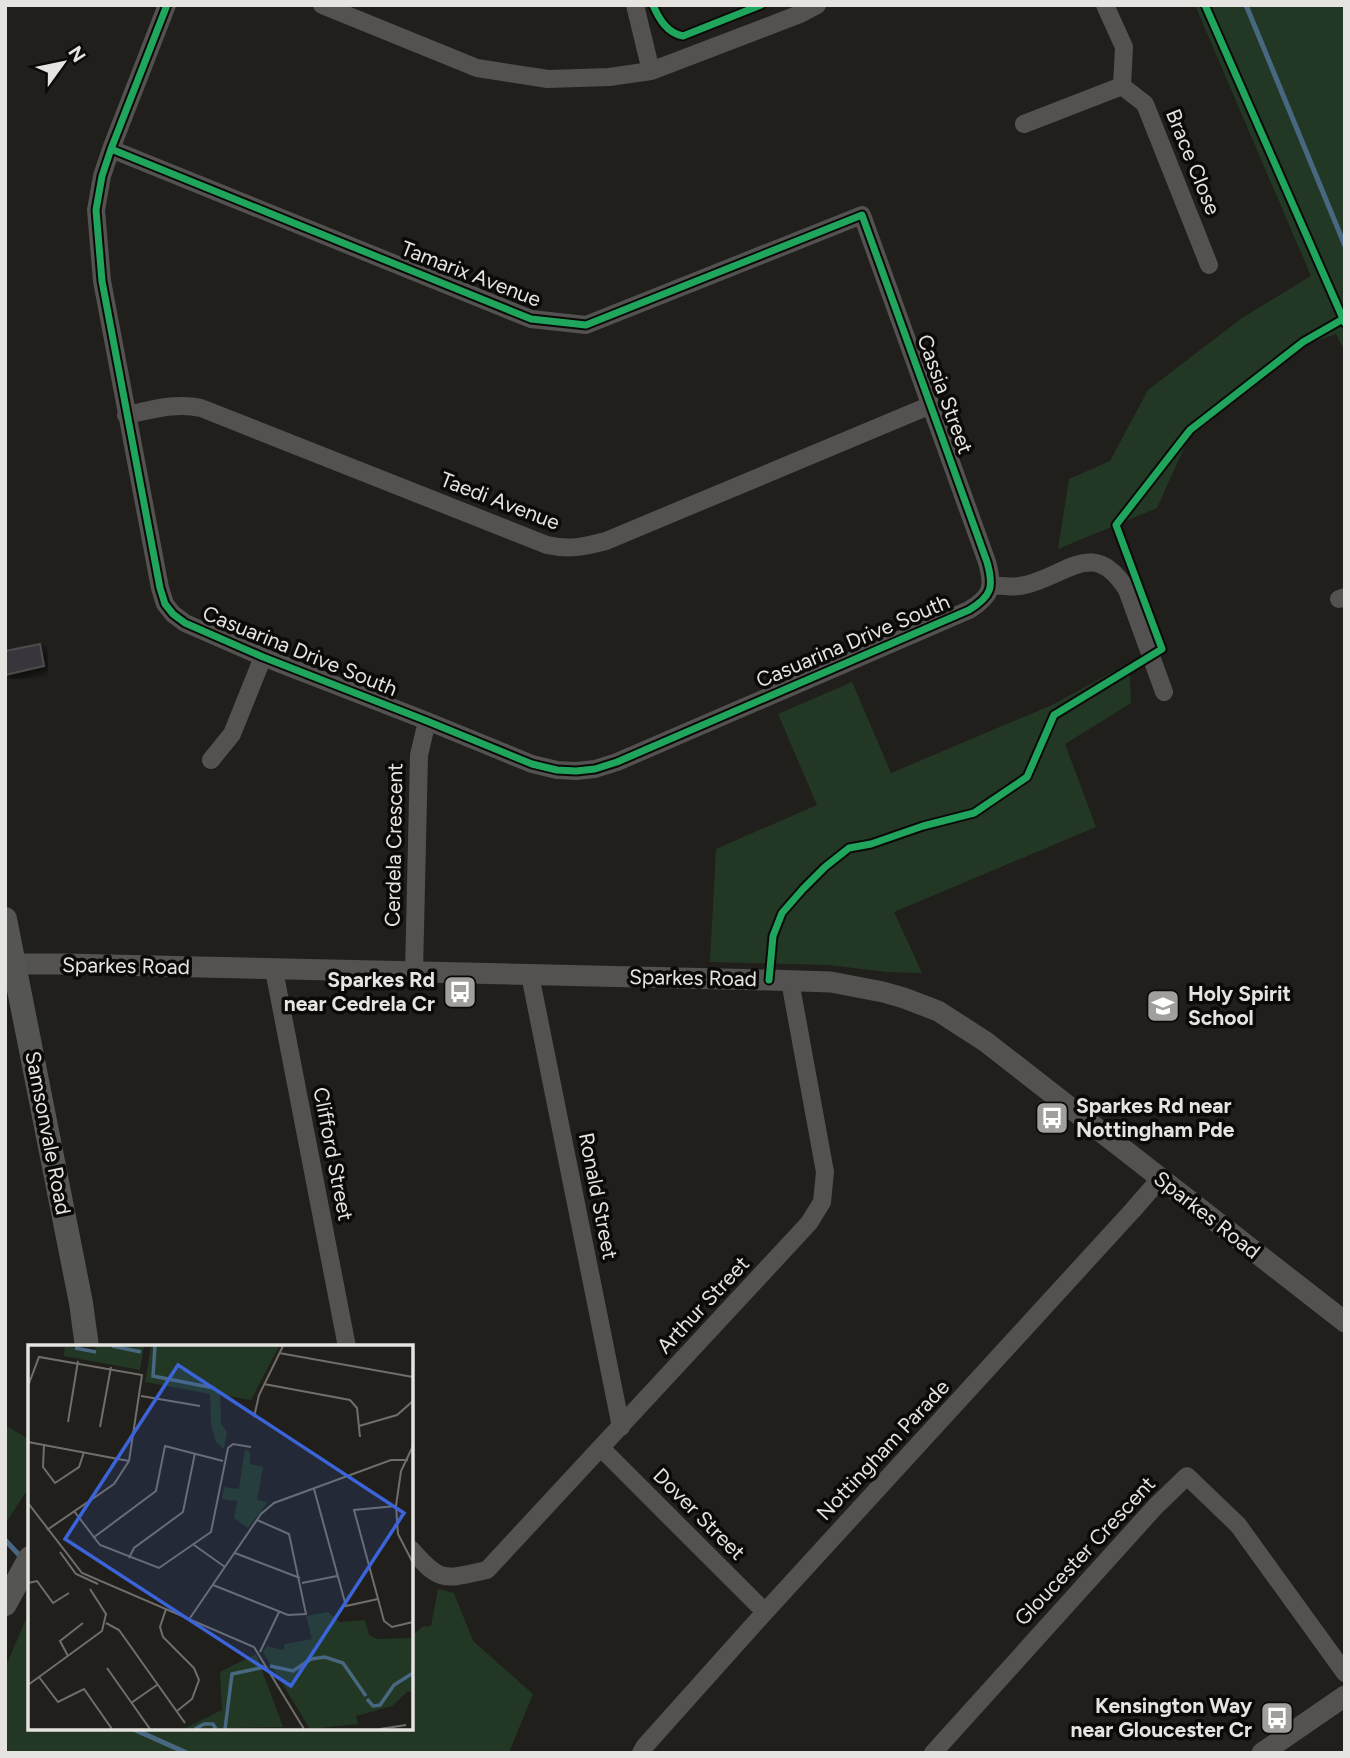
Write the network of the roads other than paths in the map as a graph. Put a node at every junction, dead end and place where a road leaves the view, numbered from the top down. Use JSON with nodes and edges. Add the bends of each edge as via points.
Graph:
{"nodes":[{"id":1,"x":167,"y":5,"type":"edge"},
{"id":2,"x":322,"y":5,"type":"edge"},
{"id":3,"x":635,"y":5,"type":"edge"},
{"id":4,"x":817,"y":5,"type":"edge"},
{"id":5,"x":1105,"y":5,"type":"edge"},
{"id":6,"x":651,"y":71,"type":"junction"},
{"id":7,"x":1122,"y":86,"type":"junction"},
{"id":8,"x":1024,"y":124,"type":"dead end"},
{"id":9,"x":111,"y":149,"type":"junction"},
{"id":10,"x":862,"y":215,"type":"joint"},
{"id":11,"x":1209,"y":265,"type":"dead end"},
{"id":12,"x":931,"y":405,"type":"junction"},
{"id":13,"x":126,"y":415,"type":"junction"},
{"id":14,"x":991,"y":585,"type":"junction"},
{"id":15,"x":263,"y":657,"type":"junction"},
{"id":16,"x":1164,"y":692,"type":"dead end"},
{"id":17,"x":427,"y":721,"type":"junction"},
{"id":18,"x":211,"y":760,"type":"dead end"},
{"id":19,"x":5,"y":919,"type":"edge"},
{"id":20,"x":15,"y":964,"type":"junction"},
{"id":21,"x":274,"y":970,"type":"junction"},
{"id":22,"x":414,"y":972,"type":"junction"},
{"id":23,"x":530,"y":975,"type":"junction"},
{"id":24,"x":790,"y":981,"type":"junction"},
{"id":25,"x":1160,"y":1179,"type":"junction"},
{"id":26,"x":1345,"y":1322,"type":"edge"},
{"id":27,"x":87,"y":1345,"type":"edge"},
{"id":28,"x":347,"y":1345,"type":"edge"},
{"id":29,"x":621,"y":1427,"type":"junction"},
{"id":30,"x":601,"y":1448,"type":"junction"},
{"id":31,"x":413,"y":1551,"type":"edge"},
{"id":32,"x":28,"y":1562,"type":"edge"},
{"id":33,"x":5,"y":1603,"type":"edge"},
{"id":34,"x":765,"y":1612,"type":"junction"},
{"id":35,"x":1345,"y":1673,"type":"edge"},
{"id":36,"x":1345,"y":1696,"type":"edge"},
{"id":37,"x":640,"y":1753,"type":"edge"},
{"id":38,"x":933,"y":1753,"type":"edge"},
{"id":39,"x":1262,"y":1753,"type":"edge"}],
"edges":[{"from":1,"to":9,"type":"street","name":"Casuarina Drive South"},
{"from":2,"to":6,"type":"street","via":[[477,68],[548,79]]},
{"from":3,"to":6,"type":"street"},
{"from":4,"to":6,"type":"street"},
{"from":5,"to":7,"type":"street","via":[[1124,47]]},
{"from":7,"to":8,"type":"street"},
{"from":7,"to":11,"type":"street","name":"Brace Close","via":[[1146,104]]},
{"from":9,"to":10,"type":"street","name":"Tamarix Avenue","via":[[531,319],[586,325]]},
{"from":9,"to":13,"type":"street","name":"Casuarina Drive South","via":[[96,210],[102,281]]},
{"from":10,"to":12,"type":"street","name":"Cassia Street"},
{"from":12,"to":13,"type":"street","name":"Taedi Avenue","via":[[606,541],[565,549],[201,408],[171,406]]},
{"from":12,"to":14,"type":"street","name":"Cassia Street"},
{"from":13,"to":15,"type":"street","name":"Casuarina Drive South","via":[[165,604],[185,623]]},
{"from":14,"to":16,"type":"street","via":[[1026,585],[1079,564],[1096,562],[1109,568],[1127,590]]},
{"from":14,"to":17,"type":"street","name":"Casuarina Drive South","via":[[987,596],[970,610],[595,769],[557,770],[532,764]]},
{"from":15,"to":17,"type":"street","name":"Casuarina Drive South"},
{"from":15,"to":18,"type":"street","via":[[232,734]]},
{"from":17,"to":22,"type":"street","name":"Cerdela Crescent","via":[[419,755]]},
{"from":19,"to":20,"type":"main road","name":"Samsonvale Road"},
{"from":20,"to":21,"type":"street","name":"Sparkes Road"},
{"from":20,"to":27,"type":"main road","name":"Samsonvale Road"},
{"from":21,"to":22,"type":"street","name":"Sparkes Road"},
{"from":21,"to":28,"type":"street","name":"Clifford Street"},
{"from":22,"to":23,"type":"street","name":"Sparkes Road"},
{"from":23,"to":24,"type":"street","name":"Sparkes Road"},
{"from":23,"to":29,"type":"street","name":"Ronald Street"},
{"from":24,"to":25,"type":"street","name":"Sparkes Road","via":[[859,987],[938,1011],[986,1042]]},
{"from":24,"to":29,"type":"street","name":"Arthur Street","via":[[825,1172],[822,1202],[809,1223]]},
{"from":25,"to":26,"type":"street","name":"Sparkes Road"},
{"from":25,"to":34,"type":"street","name":"Nottingham Parade"},
{"from":29,"to":30,"type":"street","name":"Arthur Street"},
{"from":30,"to":31,"type":"street","name":"Arthur Street","via":[[487,1570],[448,1578],[428,1569]]},
{"from":30,"to":34,"type":"street","name":"Dover Street"},
{"from":32,"to":33,"type":"main road"},
{"from":34,"to":37,"type":"street","name":"Nottingham Parade"},
{"from":35,"to":38,"type":"street","name":"Gloucester Crescent","via":[[1238,1525],[1187,1476]]},
{"from":36,"to":39,"type":"street"}]}
